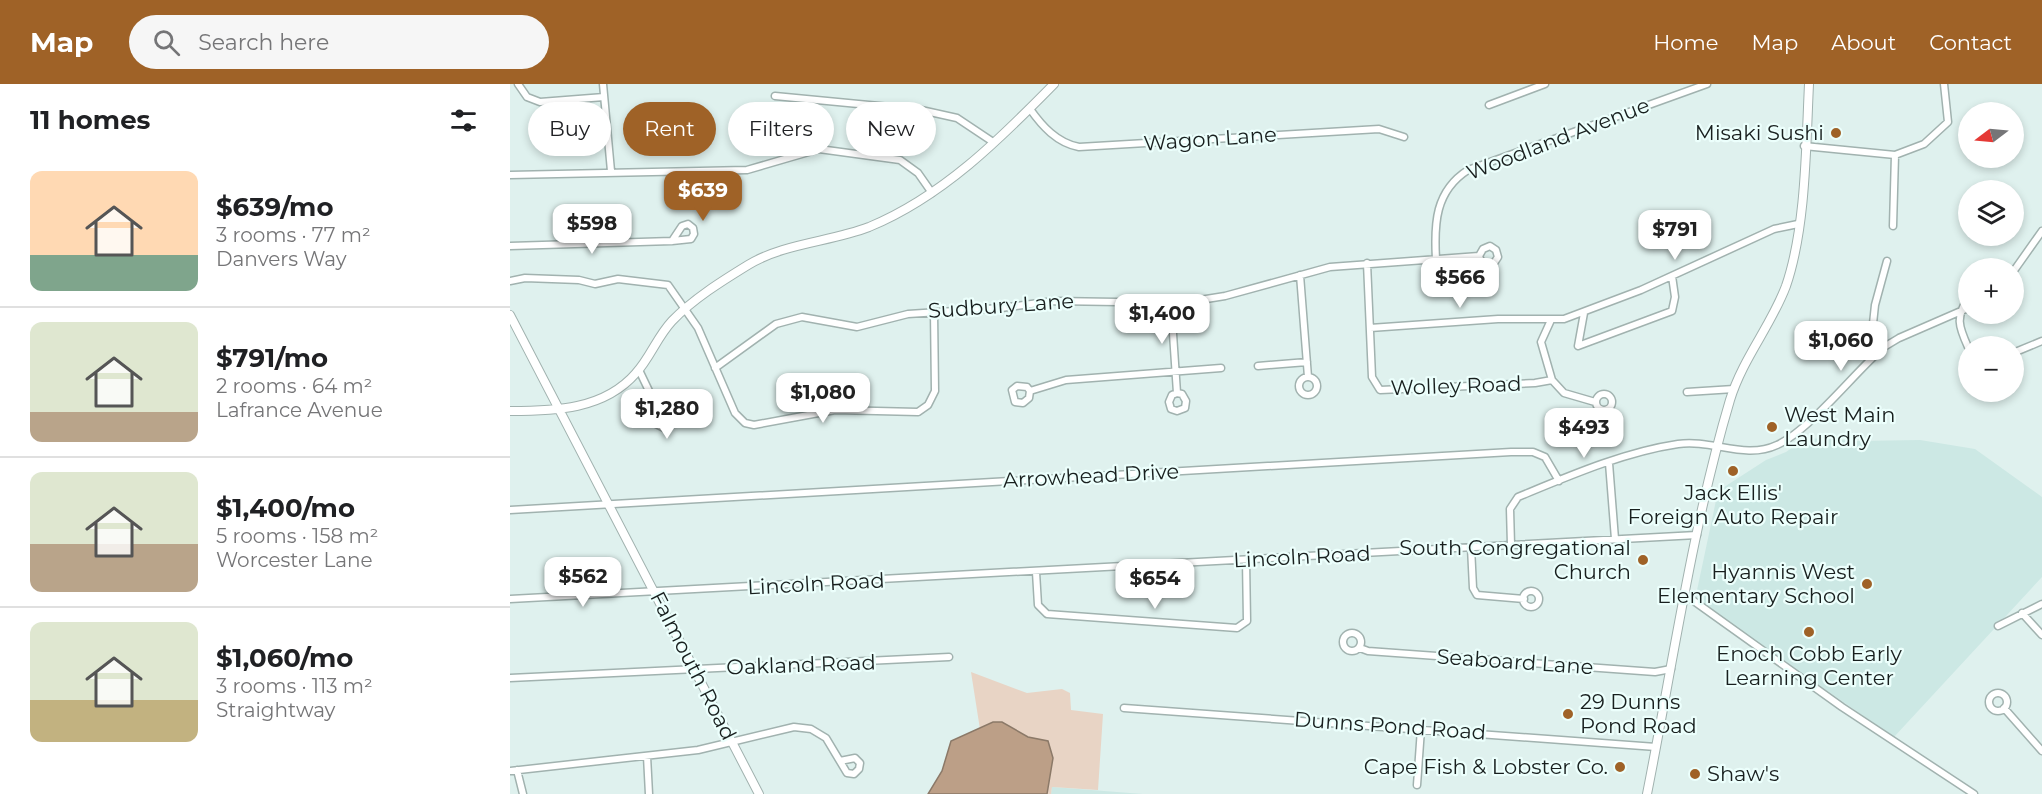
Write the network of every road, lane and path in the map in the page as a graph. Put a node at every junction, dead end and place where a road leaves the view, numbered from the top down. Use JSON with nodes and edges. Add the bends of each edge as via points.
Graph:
{"nodes":[{"id":1,"x":518,"y":84,"type":"edge"},
{"id":2,"x":603,"y":84,"type":"edge"},
{"id":3,"x":1054,"y":84,"type":"edge"},
{"id":4,"x":1545,"y":84,"type":"edge"},
{"id":5,"x":1707,"y":84,"type":"edge"},
{"id":6,"x":1809,"y":84,"type":"edge"},
{"id":7,"x":1944,"y":84,"type":"edge"},
{"id":8,"x":775,"y":96,"type":"dead end"},
{"id":9,"x":604,"y":97,"type":"junction"},
{"id":10,"x":1489,"y":105,"type":"dead end"},
{"id":11,"x":1029,"y":110,"type":"junction"},
{"id":12,"x":1404,"y":136,"type":"dead end"},
{"id":13,"x":993,"y":142,"type":"junction"},
{"id":14,"x":1804,"y":146,"type":"junction"},
{"id":15,"x":1895,"y":155,"type":"junction"},
{"id":16,"x":611,"y":171,"type":"junction"},
{"id":17,"x":510,"y":175,"type":"edge"},
{"id":18,"x":932,"y":193,"type":"junction"},
{"id":19,"x":1798,"y":224,"type":"junction"},
{"id":20,"x":1893,"y":226,"type":"dead end"},
{"id":21,"x":2042,"y":231,"type":"edge"},
{"id":22,"x":672,"y":241,"type":"dead end"},
{"id":23,"x":510,"y":246,"type":"edge"},
{"id":24,"x":1479,"y":256,"type":"dead end"},
{"id":25,"x":2023,"y":258,"type":"edge"},
{"id":26,"x":1436,"y":259,"type":"junction"},
{"id":27,"x":1887,"y":261,"type":"dead end"},
{"id":28,"x":1367,"y":263,"type":"junction"},
{"id":29,"x":1300,"y":274,"type":"junction"},
{"id":30,"x":1672,"y":276,"type":"junction"},
{"id":31,"x":510,"y":281,"type":"edge"},
{"id":32,"x":1171,"y":304,"type":"junction"},
{"id":33,"x":687,"y":308,"type":"junction"},
{"id":34,"x":934,"y":312,"type":"junction"},
{"id":35,"x":1958,"y":312,"type":"edge"},
{"id":36,"x":1584,"y":313,"type":"junction"},
{"id":37,"x":510,"y":315,"type":"edge"},
{"id":38,"x":1551,"y":320,"type":"junction"},
{"id":39,"x":1370,"y":328,"type":"junction"},
{"id":40,"x":2042,"y":340,"type":"edge"},
{"id":41,"x":2024,"y":348,"type":"edge"},
{"id":42,"x":1307,"y":362,"type":"junction"},
{"id":43,"x":1869,"y":362,"type":"junction"},
{"id":44,"x":1258,"y":366,"type":"dead end"},
{"id":45,"x":715,"y":368,"type":"junction"},
{"id":46,"x":1221,"y":368,"type":"dead end"},
{"id":47,"x":639,"y":370,"type":"junction"},
{"id":48,"x":1176,"y":371,"type":"junction"},
{"id":49,"x":1308,"y":377,"type":"dead end"},
{"id":50,"x":1552,"y":380,"type":"junction"},
{"id":51,"x":1734,"y":389,"type":"junction"},
{"id":52,"x":1030,"y":391,"type":"dead end"},
{"id":53,"x":1687,"y":392,"type":"dead end"},
{"id":54,"x":1177,"y":393,"type":"dead end"},
{"id":55,"x":1595,"y":402,"type":"dead end"},
{"id":56,"x":559,"y":410,"type":"junction"},
{"id":57,"x":510,"y":411,"type":"edge"},
{"id":58,"x":661,"y":416,"type":"dead end"},
{"id":59,"x":1719,"y":446,"type":"junction"},
{"id":60,"x":1609,"y":463,"type":"junction"},
{"id":61,"x":1558,"y":481,"type":"junction"},
{"id":62,"x":609,"y":504,"type":"junction"},
{"id":63,"x":510,"y":510,"type":"edge"},
{"id":64,"x":1697,"y":535,"type":"junction"},
{"id":65,"x":1615,"y":539,"type":"junction"},
{"id":66,"x":1511,"y":545,"type":"junction"},
{"id":67,"x":1471,"y":547,"type":"junction"},
{"id":68,"x":1246,"y":560,"type":"junction"},
{"id":69,"x":1036,"y":572,"type":"junction"},
{"id":70,"x":655,"y":594,"type":"junction"},
{"id":71,"x":1684,"y":594,"type":"junction"},
{"id":72,"x":510,"y":599,"type":"edge"},
{"id":73,"x":1524,"y":599,"type":"dead end"},
{"id":74,"x":2042,"y":604,"type":"edge"},
{"id":75,"x":2022,"y":613,"type":"junction"},
{"id":76,"x":1998,"y":626,"type":"dead end"},
{"id":77,"x":2042,"y":635,"type":"edge"},
{"id":78,"x":1360,"y":648,"type":"dead end"},
{"id":79,"x":949,"y":657,"type":"dead end"},
{"id":80,"x":694,"y":669,"type":"junction"},
{"id":81,"x":1671,"y":669,"type":"junction"},
{"id":82,"x":510,"y":678,"type":"edge"},
{"id":83,"x":1124,"y":708,"type":"dead end"},
{"id":84,"x":2004,"y":708,"type":"dead end"},
{"id":85,"x":1421,"y":729,"type":"junction"},
{"id":86,"x":732,"y":743,"type":"junction"},
{"id":87,"x":1656,"y":747,"type":"junction"},
{"id":88,"x":2042,"y":751,"type":"edge"},
{"id":89,"x":647,"y":756,"type":"junction"},
{"id":90,"x":840,"y":761,"type":"dead end"},
{"id":91,"x":514,"y":770,"type":"edge"},
{"id":92,"x":1417,"y":785,"type":"dead end"},
{"id":93,"x":523,"y":794,"type":"edge"},
{"id":94,"x":649,"y":794,"type":"edge"},
{"id":95,"x":759,"y":794,"type":"edge"},
{"id":96,"x":1647,"y":794,"type":"edge"},
{"id":97,"x":1974,"y":794,"type":"edge"}],
"edges":[{"from":1,"to":9,"type":"street","via":[[530,99],[546,102]]},
{"from":2,"to":9,"type":"street"},
{"from":3,"to":11,"type":"main road"},
{"from":4,"to":10,"type":"street"},
{"from":5,"to":26,"type":"street","name":"Woodland Avenue","via":[[1458,176],[1437,210]]},
{"from":6,"to":14,"type":"main road"},
{"from":7,"to":15,"type":"street","via":[[1947,125],[1924,144]]},
{"from":8,"to":13,"type":"street","via":[[921,110],[957,118]]},
{"from":9,"to":16,"type":"street"},
{"from":11,"to":12,"type":"street","name":"Wagon Lane","via":[[1056,137],[1079,147],[1379,129]]},
{"from":11,"to":13,"type":"main road"},
{"from":13,"to":18,"type":"main road"},
{"from":14,"to":15,"type":"street"},
{"from":14,"to":19,"type":"main road"},
{"from":15,"to":20,"type":"street"},
{"from":16,"to":17,"type":"street"},
{"from":16,"to":18,"type":"street","via":[[754,169],[819,149],[900,160],[918,173]]},
{"from":18,"to":33,"type":"main road","via":[[862,230],[765,256]]},
{"from":19,"to":30,"type":"street","via":[[1774,229]]},
{"from":19,"to":51,"type":"main road","via":[[1792,267],[1779,304],[1749,352]]},
{"from":21,"to":25,"type":"street"},
{"from":22,"to":23,"type":"street"},
{"from":24,"to":26,"type":"street","name":"Sudbury Lane"},
{"from":26,"to":28,"type":"street","name":"Sudbury Lane"},
{"from":27,"to":43,"type":"street","via":[[1875,305]]},
{"from":28,"to":29,"type":"street","name":"Sudbury Lane"},
{"from":28,"to":39,"type":"street","name":"Wolley Road"},
{"from":29,"to":32,"type":"street","name":"Sudbury Lane","via":[[1209,299]]},
{"from":29,"to":42,"type":"street"},
{"from":30,"to":36,"type":"street"},
{"from":30,"to":36,"type":"street","via":[[1672,311],[1578,346]]},
{"from":31,"to":33,"type":"street","via":[[525,278],[595,284],[618,279],[659,282],[672,288]]},
{"from":32,"to":34,"type":"street","name":"Sudbury Lane","via":[[1073,300]]},
{"from":32,"to":48,"type":"street"},
{"from":33,"to":45,"type":"street"},
{"from":33,"to":47,"type":"main road","via":[[659,336]]},
{"from":34,"to":45,"type":"street","name":"Sudbury Lane","via":[[908,314],[857,327],[813,317],[788,320],[770,327]]},
{"from":34,"to":45,"type":"street","via":[[934,395],[918,412],[835,410],[750,425],[735,413]]},
{"from":35,"to":43,"type":"street","via":[[1899,338]]},
{"from":36,"to":38,"type":"street"},
{"from":37,"to":56,"type":"main road","name":"Falmouth Road"},
{"from":38,"to":39,"type":"street","via":[[1479,320]]},
{"from":38,"to":50,"type":"street","via":[[1541,342]]},
{"from":39,"to":50,"type":"street","name":"Wolley Road","via":[[1372,377],[1380,390]]},
{"from":40,"to":41,"type":"street"},
{"from":42,"to":44,"type":"street"},
{"from":42,"to":49,"type":"street"},
{"from":43,"to":59,"type":"street","via":[[1782,443],[1755,451]]},
{"from":46,"to":48,"type":"street"},
{"from":47,"to":56,"type":"main road","via":[[601,398]]},
{"from":47,"to":58,"type":"street"},
{"from":48,"to":52,"type":"street","via":[[1066,380]]},
{"from":48,"to":54,"type":"street"},
{"from":50,"to":55,"type":"street","via":[[1564,393]]},
{"from":51,"to":53,"type":"street"},
{"from":51,"to":59,"type":"main road"},
{"from":56,"to":57,"type":"main road"},
{"from":56,"to":62,"type":"main road","name":"Falmouth Road"},
{"from":59,"to":60,"type":"street","via":[[1678,444]]},
{"from":59,"to":64,"type":"main road"},
{"from":60,"to":61,"type":"street"},
{"from":60,"to":65,"type":"street"},
{"from":61,"to":62,"type":"street","name":"Arrowhead Drive","via":[[1545,457],[1529,452]]},
{"from":61,"to":66,"type":"street","via":[[1513,502],[1509,518]]},
{"from":62,"to":63,"type":"street","name":"Arrowhead Drive"},
{"from":62,"to":70,"type":"main road","name":"Falmouth Road"},
{"from":64,"to":65,"type":"street","name":"Lincoln Road"},
{"from":64,"to":71,"type":"main road"},
{"from":65,"to":66,"type":"street","name":"Lincoln Road"},
{"from":66,"to":67,"type":"street","name":"Lincoln Road"},
{"from":67,"to":68,"type":"street","name":"Lincoln Road"},
{"from":67,"to":73,"type":"street","via":[[1473,588],[1477,595]]},
{"from":68,"to":69,"type":"street","name":"Lincoln Road"},
{"from":68,"to":69,"type":"street","via":[[1247,621],[1235,628],[1047,614],[1038,605]]},
{"from":69,"to":70,"type":"street","name":"Lincoln Road"},
{"from":70,"to":72,"type":"street","name":"Lincoln Road"},
{"from":70,"to":80,"type":"main road","name":"Falmouth Road"},
{"from":71,"to":81,"type":"main road"},
{"from":71,"to":97,"type":"street"},
{"from":74,"to":75,"type":"street"},
{"from":75,"to":76,"type":"street"},
{"from":75,"to":77,"type":"street"},
{"from":78,"to":81,"type":"street","name":"Seaboard Lane","via":[[1655,672]]},
{"from":79,"to":80,"type":"street","name":"Oakland Road"},
{"from":80,"to":82,"type":"street","name":"Oakland Road"},
{"from":80,"to":86,"type":"main road","name":"Falmouth Road"},
{"from":81,"to":87,"type":"main road"},
{"from":83,"to":85,"type":"street","name":"Dunns Pond Road"},
{"from":84,"to":88,"type":"street"},
{"from":85,"to":87,"type":"street","name":"Dunns Pond Road"},
{"from":85,"to":92,"type":"street"},
{"from":86,"to":89,"type":"street"},
{"from":86,"to":90,"type":"street","via":[[788,728],[806,728],[826,738]]},
{"from":86,"to":95,"type":"main road","name":"Falmouth Road"},
{"from":87,"to":96,"type":"main road"},
{"from":89,"to":91,"type":"street"},
{"from":89,"to":94,"type":"street"},
{"from":91,"to":93,"type":"street"}]}
